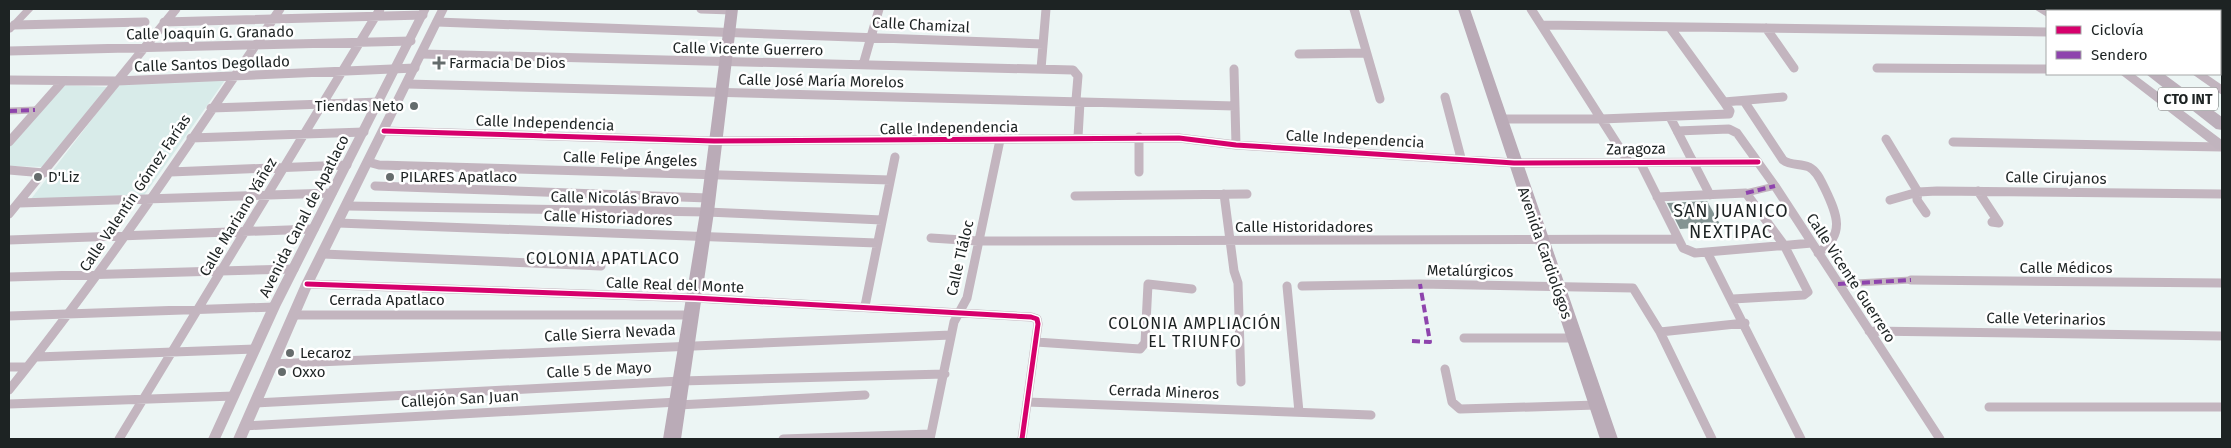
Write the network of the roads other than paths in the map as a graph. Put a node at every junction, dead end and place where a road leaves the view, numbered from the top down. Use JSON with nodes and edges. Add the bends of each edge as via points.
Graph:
{"nodes":[{"id":1,"x":29,"y":9,"type":"edge"},
{"id":2,"x":176,"y":9,"type":"edge"},
{"id":3,"x":280,"y":9,"type":"edge"},
{"id":4,"x":443,"y":9,"type":"edge"},
{"id":5,"x":701,"y":9,"type":"edge"},
{"id":6,"x":732,"y":9,"type":"edge"},
{"id":7,"x":879,"y":9,"type":"edge"},
{"id":8,"x":1046,"y":9,"type":"edge"},
{"id":9,"x":1354,"y":9,"type":"edge"},
{"id":10,"x":1464,"y":9,"type":"edge"},
{"id":11,"x":1531,"y":9,"type":"edge"},
{"id":12,"x":424,"y":12,"type":"edge"},
{"id":13,"x":378,"y":13,"type":"edge"},
{"id":14,"x":274,"y":18,"type":"junction"},
{"id":15,"x":145,"y":22,"type":"dead end"},
{"id":16,"x":164,"y":22,"type":"junction"},
{"id":17,"x":437,"y":22,"type":"junction"},
{"id":18,"x":1542,"y":25,"type":"junction"},
{"id":19,"x":11,"y":27,"type":"edge"},
{"id":20,"x":1766,"y":28,"type":"junction"},
{"id":21,"x":1671,"y":29,"type":"junction"},
{"id":22,"x":729,"y":32,"type":"junction"},
{"id":23,"x":2046,"y":32,"type":"edge"},
{"id":24,"x":872,"y":36,"type":"junction"},
{"id":25,"x":411,"y":41,"type":"junction"},
{"id":26,"x":360,"y":42,"type":"junction"},
{"id":27,"x":1043,"y":44,"type":"junction"},
{"id":28,"x":254,"y":46,"type":"junction"},
{"id":29,"x":142,"y":48,"type":"junction"},
{"id":30,"x":9,"y":51,"type":"edge"},
{"id":31,"x":1366,"y":53,"type":"junction"},
{"id":32,"x":422,"y":54,"type":"junction"},
{"id":33,"x":1299,"y":54,"type":"dead end"},
{"id":34,"x":724,"y":62,"type":"junction"},
{"id":35,"x":863,"y":65,"type":"junction"},
{"id":36,"x":415,"y":68,"type":"junction"},
{"id":37,"x":1794,"y":68,"type":"dead end"},
{"id":38,"x":1877,"y":68,"type":"dead end"},
{"id":39,"x":397,"y":69,"type":"junction"},
{"id":40,"x":1041,"y":69,"type":"junction"},
{"id":41,"x":1234,"y":69,"type":"dead end"},
{"id":42,"x":2046,"y":69,"type":"edge"},
{"id":43,"x":343,"y":72,"type":"junction"},
{"id":44,"x":2127,"y":75,"type":"edge"},
{"id":45,"x":2155,"y":75,"type":"edge"},
{"id":46,"x":2172,"y":75,"type":"edge"},
{"id":47,"x":2199,"y":75,"type":"edge"},
{"id":48,"x":233,"y":77,"type":"junction"},
{"id":49,"x":9,"y":80,"type":"edge"},
{"id":50,"x":63,"y":80,"type":"junction"},
{"id":51,"x":117,"y":81,"type":"junction"},
{"id":52,"x":407,"y":84,"type":"junction"},
{"id":53,"x":2222,"y":91,"type":"edge"},
{"id":54,"x":721,"y":92,"type":"junction"},
{"id":55,"x":1445,"y":97,"type":"dead end"},
{"id":56,"x":1783,"y":97,"type":"dead end"},
{"id":57,"x":1380,"y":99,"type":"dead end"},
{"id":58,"x":1078,"y":101,"type":"junction"},
{"id":59,"x":1744,"y":101,"type":"junction"},
{"id":60,"x":380,"y":102,"type":"junction"},
{"id":61,"x":1724,"y":102,"type":"junction"},
{"id":62,"x":323,"y":104,"type":"junction"},
{"id":63,"x":1235,"y":106,"type":"junction"},
{"id":64,"x":211,"y":108,"type":"junction"},
{"id":65,"x":35,"y":110,"type":"junction"},
{"id":66,"x":9,"y":111,"type":"edge"},
{"id":67,"x":2222,"y":112,"type":"edge"},
{"id":68,"x":1726,"y":115,"type":"joint"},
{"id":69,"x":1670,"y":117,"type":"junction"},
{"id":70,"x":1500,"y":119,"type":"junction"},
{"id":71,"x":1601,"y":119,"type":"junction"},
{"id":72,"x":2222,"y":125,"type":"edge"},
{"id":73,"x":384,"y":131,"type":"junction"},
{"id":74,"x":1678,"y":131,"type":"junction"},
{"id":75,"x":364,"y":132,"type":"junction"},
{"id":76,"x":304,"y":133,"type":"junction"},
{"id":77,"x":1138,"y":137,"type":"junction"},
{"id":78,"x":191,"y":138,"type":"junction"},
{"id":79,"x":1078,"y":138,"type":"junction"},
{"id":80,"x":1886,"y":139,"type":"dead end"},
{"id":81,"x":1000,"y":140,"type":"junction"},
{"id":82,"x":714,"y":141,"type":"junction"},
{"id":83,"x":9,"y":142,"type":"edge"},
{"id":84,"x":1953,"y":142,"type":"dead end"},
{"id":85,"x":1236,"y":145,"type":"junction"},
{"id":86,"x":2222,"y":146,"type":"edge"},
{"id":87,"x":895,"y":157,"type":"dead end"},
{"id":88,"x":1461,"y":158,"type":"junction"},
{"id":89,"x":1692,"y":160,"type":"junction"},
{"id":90,"x":1628,"y":161,"type":"junction"},
{"id":91,"x":368,"y":162,"type":"junction"},
{"id":92,"x":1640,"y":162,"type":"junction"},
{"id":93,"x":1758,"y":162,"type":"junction"},
{"id":94,"x":1514,"y":163,"type":"junction"},
{"id":95,"x":347,"y":165,"type":"junction"},
{"id":96,"x":285,"y":167,"type":"junction"},
{"id":97,"x":9,"y":170,"type":"edge"},
{"id":98,"x":44,"y":172,"type":"junction"},
{"id":99,"x":170,"y":172,"type":"junction"},
{"id":100,"x":1139,"y":172,"type":"dead end"},
{"id":101,"x":710,"y":176,"type":"junction"},
{"id":102,"x":890,"y":180,"type":"junction"},
{"id":103,"x":375,"y":186,"type":"dead end"},
{"id":104,"x":1775,"y":186,"type":"junction"},
{"id":105,"x":1978,"y":191,"type":"junction"},
{"id":106,"x":1918,"y":192,"type":"junction"},
{"id":107,"x":332,"y":193,"type":"junction"},
{"id":108,"x":1746,"y":193,"type":"junction"},
{"id":109,"x":1224,"y":194,"type":"junction"},
{"id":110,"x":1247,"y":194,"type":"dead end"},
{"id":111,"x":2222,"y":194,"type":"edge"},
{"id":112,"x":1710,"y":195,"type":"junction"},
{"id":113,"x":267,"y":196,"type":"junction"},
{"id":114,"x":1075,"y":196,"type":"dead end"},
{"id":115,"x":1656,"y":198,"type":"junction"},
{"id":116,"x":152,"y":199,"type":"junction"},
{"id":117,"x":1890,"y":200,"type":"dead end"},
{"id":118,"x":19,"y":203,"type":"junction"},
{"id":119,"x":708,"y":205,"type":"junction"},
{"id":120,"x":347,"y":206,"type":"junction"},
{"id":121,"x":1926,"y":213,"type":"dead end"},
{"id":122,"x":9,"y":214,"type":"edge"},
{"id":123,"x":882,"y":220,"type":"junction"},
{"id":124,"x":1992,"y":222,"type":"dead end"},
{"id":125,"x":338,"y":224,"type":"junction"},
{"id":126,"x":314,"y":230,"type":"junction"},
{"id":127,"x":245,"y":232,"type":"junction"},
{"id":128,"x":703,"y":234,"type":"junction"},
{"id":129,"x":124,"y":236,"type":"junction"},
{"id":130,"x":931,"y":238,"type":"dead end"},
{"id":131,"x":1540,"y":239,"type":"junction"},
{"id":132,"x":1677,"y":239,"type":"junction"},
{"id":133,"x":9,"y":240,"type":"edge"},
{"id":134,"x":978,"y":241,"type":"junction"},
{"id":135,"x":1230,"y":241,"type":"junction"},
{"id":136,"x":877,"y":242,"type":"junction"},
{"id":137,"x":1812,"y":243,"type":"junction"},
{"id":138,"x":1784,"y":245,"type":"junction"},
{"id":139,"x":1707,"y":252,"type":"junction"},
{"id":140,"x":1818,"y":253,"type":"junction"},
{"id":141,"x":323,"y":254,"type":"junction"},
{"id":142,"x":601,"y":266,"type":"dead end"},
{"id":143,"x":222,"y":269,"type":"junction"},
{"id":144,"x":294,"y":269,"type":"junction"},
{"id":145,"x":98,"y":274,"type":"junction"},
{"id":146,"x":9,"y":277,"type":"edge"},
{"id":147,"x":1910,"y":280,"type":"joint"},
{"id":148,"x":2222,"y":282,"type":"edge"},
{"id":149,"x":307,"y":284,"type":"junction"},
{"id":150,"x":1838,"y":284,"type":"junction"},
{"id":151,"x":1288,"y":286,"type":"dead end"},
{"id":152,"x":1302,"y":286,"type":"dead end"},
{"id":153,"x":1556,"y":286,"type":"junction"},
{"id":154,"x":1192,"y":289,"type":"dead end"},
{"id":155,"x":695,"y":298,"type":"junction"},
{"id":156,"x":1733,"y":300,"type":"junction"},
{"id":157,"x":865,"y":306,"type":"junction"},
{"id":158,"x":274,"y":307,"type":"junction"},
{"id":159,"x":198,"y":309,"type":"junction"},
{"id":160,"x":960,"y":312,"type":"junction"},
{"id":161,"x":70,"y":314,"type":"junction"},
{"id":162,"x":692,"y":314,"type":"junction"},
{"id":163,"x":293,"y":315,"type":"junction"},
{"id":164,"x":9,"y":316,"type":"edge"},
{"id":165,"x":1745,"y":323,"type":"junction"},
{"id":166,"x":1870,"y":331,"type":"junction"},
{"id":167,"x":1660,"y":332,"type":"junction"},
{"id":168,"x":951,"y":334,"type":"junction"},
{"id":169,"x":2222,"y":336,"type":"edge"},
{"id":170,"x":1464,"y":338,"type":"dead end"},
{"id":171,"x":1574,"y":338,"type":"junction"},
{"id":172,"x":1036,"y":342,"type":"junction"},
{"id":173,"x":687,"y":344,"type":"junction"},
{"id":174,"x":255,"y":349,"type":"junction"},
{"id":175,"x":173,"y":352,"type":"junction"},
{"id":176,"x":37,"y":357,"type":"junction"},
{"id":177,"x":271,"y":364,"type":"junction"},
{"id":178,"x":9,"y":367,"type":"edge"},
{"id":179,"x":27,"y":367,"type":"junction"},
{"id":180,"x":1445,"y":369,"type":"dead end"},
{"id":181,"x":945,"y":374,"type":"junction"},
{"id":182,"x":681,"y":381,"type":"junction"},
{"id":183,"x":1241,"y":382,"type":"dead end"},
{"id":184,"x":9,"y":390,"type":"edge"},
{"id":185,"x":865,"y":395,"type":"dead end"},
{"id":186,"x":234,"y":396,"type":"junction"},
{"id":187,"x":144,"y":398,"type":"junction"},
{"id":188,"x":255,"y":402,"type":"junction"},
{"id":189,"x":1027,"y":402,"type":"junction"},
{"id":190,"x":678,"y":403,"type":"junction"},
{"id":191,"x":9,"y":404,"type":"edge"},
{"id":192,"x":1597,"y":405,"type":"junction"},
{"id":193,"x":1988,"y":407,"type":"dead end"},
{"id":194,"x":2222,"y":407,"type":"edge"},
{"id":195,"x":1299,"y":412,"type":"junction"},
{"id":196,"x":1371,"y":415,"type":"dead end"},
{"id":197,"x":244,"y":426,"type":"junction"},
{"id":198,"x":931,"y":436,"type":"edge"},
{"id":199,"x":119,"y":439,"type":"edge"},
{"id":200,"x":214,"y":439,"type":"edge"},
{"id":201,"x":239,"y":439,"type":"edge"},
{"id":202,"x":672,"y":439,"type":"edge"},
{"id":203,"x":783,"y":439,"type":"edge"},
{"id":204,"x":1022,"y":439,"type":"edge"},
{"id":205,"x":1609,"y":439,"type":"edge"},
{"id":206,"x":1712,"y":439,"type":"edge"},
{"id":207,"x":1802,"y":439,"type":"edge"},
{"id":208,"x":1940,"y":439,"type":"edge"}],
"edges":[{"from":1,"to":19,"type":"street"},
{"from":2,"to":16,"type":"street"},
{"from":3,"to":14,"type":"street","name":"Calle Valentín Gómez Farías"},
{"from":4,"to":17,"type":"street"},
{"from":5,"to":6,"type":"street"},
{"from":6,"to":22,"type":"main road"},
{"from":7,"to":24,"type":"street"},
{"from":8,"to":27,"type":"street"},
{"from":9,"to":31,"type":"street"},
{"from":10,"to":70,"type":"main road","name":"Avenida Cardiológos"},
{"from":11,"to":18,"type":"street"},
{"from":12,"to":13,"type":"street"},
{"from":12,"to":25,"type":"street","name":"Avenida Canal de Apatlaco"},
{"from":13,"to":14,"type":"street"},
{"from":13,"to":26,"type":"street","name":"Calle Mariano Yáñez"},
{"from":14,"to":16,"type":"street"},
{"from":14,"to":28,"type":"street","name":"Calle Valentín Gómez Farías"},
{"from":15,"to":19,"type":"street"},
{"from":16,"to":29,"type":"street"},
{"from":17,"to":22,"type":"street","name":"Calle Chamizal"},
{"from":17,"to":32,"type":"street"},
{"from":18,"to":21,"type":"street"},
{"from":18,"to":71,"type":"street"},
{"from":20,"to":21,"type":"street"},
{"from":20,"to":23,"type":"street"},
{"from":20,"to":37,"type":"street"},
{"from":21,"to":61,"type":"street"},
{"from":22,"to":24,"type":"street","name":"Calle Chamizal"},
{"from":22,"to":34,"type":"main road"},
{"from":24,"to":27,"type":"street","name":"Calle Chamizal"},
{"from":24,"to":35,"type":"street"},
{"from":25,"to":26,"type":"street","name":"Calle Joaquín G. Granado"},
{"from":25,"to":39,"type":"street","name":"Avenida Canal de Apatlaco"},
{"from":26,"to":28,"type":"street","name":"Calle Joaquín G. Granado"},
{"from":26,"to":43,"type":"street","name":"Calle Mariano Yáñez"},
{"from":27,"to":40,"type":"street"},
{"from":28,"to":29,"type":"street","name":"Calle Joaquín G. Granado"},
{"from":28,"to":48,"type":"street","name":"Calle Valentín Gómez Farías"},
{"from":29,"to":30,"type":"street","name":"Calle Joaquín G. Granado"},
{"from":29,"to":51,"type":"street"},
{"from":31,"to":33,"type":"street"},
{"from":31,"to":57,"type":"street"},
{"from":32,"to":34,"type":"street","name":"Calle Vicente Guerrero"},
{"from":32,"to":36,"type":"street"},
{"from":34,"to":35,"type":"street","name":"Calle Vicente Guerrero"},
{"from":34,"to":54,"type":"main road"},
{"from":35,"to":40,"type":"street","name":"Calle Vicente Guerrero"},
{"from":36,"to":39,"type":"street","name":"Calle Santos Degollado"},
{"from":36,"to":52,"type":"street"},
{"from":38,"to":42,"type":"street"},
{"from":39,"to":43,"type":"street","name":"Calle Santos Degollado"},
{"from":39,"to":60,"type":"street","name":"Avenida Canal de Apatlaco"},
{"from":40,"to":58,"type":"street","name":"Calle Vicente Guerrero","via":[[1073,70],[1078,76]]},
{"from":41,"to":63,"type":"street"},
{"from":43,"to":48,"type":"street","name":"Calle Santos Degollado"},
{"from":43,"to":62,"type":"street","name":"Calle Mariano Yáñez"},
{"from":44,"to":86,"type":"main road","number":"CTO INT"},
{"from":45,"to":72,"type":"highway","number":"CTO INT"},
{"from":46,"to":67,"type":"highway","number":"CTO INT"},
{"from":47,"to":53,"type":"main road","number":"CTO INT"},
{"from":48,"to":51,"type":"street","name":"Calle Santos Degollado"},
{"from":48,"to":64,"type":"street","name":"Calle Valentín Gómez Farías"},
{"from":49,"to":50,"type":"street","name":"Calle Santos Degollado"},
{"from":50,"to":51,"type":"street","name":"Calle Santos Degollado"},
{"from":50,"to":65,"type":"street"},
{"from":51,"to":98,"type":"street"},
{"from":52,"to":54,"type":"street","name":"Calle José María Morelos"},
{"from":52,"to":73,"type":"street"},
{"from":54,"to":58,"type":"street","name":"Calle José María Morelos"},
{"from":54,"to":82,"type":"main road"},
{"from":55,"to":88,"type":"street"},
{"from":56,"to":59,"type":"street"},
{"from":58,"to":63,"type":"street","name":"Calle José María Morelos"},
{"from":58,"to":79,"type":"street"},
{"from":59,"to":61,"type":"street"},
{"from":59,"to":140,"type":"street","via":[[1783,160],[1793,166],[1806,166],[1816,173],[1838,227],[1832,241]]},
{"from":60,"to":62,"type":"street"},
{"from":60,"to":75,"type":"street","name":"Avenida Canal de Apatlaco"},
{"from":61,"to":68,"type":"street","via":[[1730,113]]},
{"from":62,"to":64,"type":"street"},
{"from":62,"to":76,"type":"street","name":"Calle Mariano Yáñez"},
{"from":63,"to":85,"type":"street"},
{"from":64,"to":78,"type":"street","name":"Calle Valentín Gómez Farías"},
{"from":65,"to":66,"type":"street"},
{"from":65,"to":83,"type":"street"},
{"from":68,"to":69,"type":"street"},
{"from":69,"to":71,"type":"street"},
{"from":69,"to":74,"type":"street"},
{"from":70,"to":71,"type":"street"},
{"from":70,"to":94,"type":"main road","name":"Avenida Cardiológos"},
{"from":71,"to":90,"type":"street"},
{"from":73,"to":82,"type":"street","name":"Calle Independencia"},
{"from":73,"to":91,"type":"street"},
{"from":74,"to":89,"type":"street"},
{"from":74,"to":93,"type":"street","name":"Calle Vicente Guerrero","via":[[1729,129],[1737,133]]},
{"from":75,"to":76,"type":"street"},
{"from":75,"to":95,"type":"street","name":"Avenida Canal de Apatlaco"},
{"from":76,"to":78,"type":"street"},
{"from":76,"to":96,"type":"street","name":"Calle Mariano Yáñez"},
{"from":77,"to":79,"type":"street","name":"Calle Independencia"},
{"from":77,"to":85,"type":"street","name":"Calle Independencia"},
{"from":77,"to":100,"type":"street"},
{"from":78,"to":99,"type":"street","name":"Calle Valentín Gómez Farías"},
{"from":79,"to":81,"type":"street","name":"Calle Independencia"},
{"from":80,"to":106,"type":"street"},
{"from":81,"to":82,"type":"street","name":"Calle Independencia"},
{"from":81,"to":134,"type":"street","name":"Calle Tláloc"},
{"from":82,"to":101,"type":"main road"},
{"from":84,"to":86,"type":"street"},
{"from":85,"to":88,"type":"street","name":"Calle Independencia"},
{"from":87,"to":102,"type":"street"},
{"from":88,"to":94,"type":"street","name":"Calle Independencia"},
{"from":89,"to":92,"type":"street","name":"Zaragoza"},
{"from":89,"to":93,"type":"street","name":"Zaragoza"},
{"from":89,"to":112,"type":"street"},
{"from":90,"to":92,"type":"street","name":"Zaragoza"},
{"from":90,"to":94,"type":"street","name":"Zaragoza"},
{"from":91,"to":101,"type":"street","name":"Calle Felipe Ángeles","via":[[379,165]]},
{"from":91,"to":120,"type":"street"},
{"from":92,"to":115,"type":"street"},
{"from":93,"to":104,"type":"street","name":"Calle Vicente Guerrero"},
{"from":94,"to":131,"type":"main road","name":"Avenida Cardiológos"},
{"from":95,"to":96,"type":"street"},
{"from":95,"to":107,"type":"street","name":"Avenida Canal de Apatlaco"},
{"from":96,"to":99,"type":"street"},
{"from":96,"to":113,"type":"street","name":"Calle Mariano Yáñez"},
{"from":97,"to":98,"type":"street"},
{"from":98,"to":118,"type":"street"},
{"from":99,"to":116,"type":"street","name":"Calle Valentín Gómez Farías"},
{"from":101,"to":102,"type":"street","name":"Calle Felipe Ángeles"},
{"from":101,"to":119,"type":"main road"},
{"from":102,"to":123,"type":"street"},
{"from":103,"to":119,"type":"street"},
{"from":104,"to":108,"type":"street"},
{"from":104,"to":137,"type":"street","name":"Calle Vicente Guerrero"},
{"from":105,"to":106,"type":"street","name":"Calle Cirujanos"},
{"from":105,"to":111,"type":"street","name":"Calle Cirujanos"},
{"from":105,"to":124,"type":"street","via":[[1999,223]]},
{"from":106,"to":117,"type":"street","name":"Calle Cirujanos"},
{"from":106,"to":121,"type":"street","via":[[1917,200]]},
{"from":107,"to":113,"type":"street"},
{"from":107,"to":126,"type":"street","name":"Avenida Canal de Apatlaco"},
{"from":108,"to":112,"type":"street"},
{"from":108,"to":138,"type":"street"},
{"from":109,"to":110,"type":"street"},
{"from":109,"to":114,"type":"street"},
{"from":109,"to":135,"type":"street"},
{"from":112,"to":115,"type":"street"},
{"from":113,"to":116,"type":"street"},
{"from":113,"to":127,"type":"street","name":"Calle Mariano Yáñez"},
{"from":115,"to":132,"type":"street"},
{"from":116,"to":118,"type":"street"},
{"from":116,"to":129,"type":"street","name":"Calle Valentín Gómez Farías"},
{"from":118,"to":122,"type":"street"},
{"from":119,"to":120,"type":"street","name":"Calle Nicolás Bravo"},
{"from":119,"to":123,"type":"street","name":"Calle Nicolás Bravo"},
{"from":119,"to":128,"type":"main road"},
{"from":120,"to":125,"type":"street"},
{"from":123,"to":136,"type":"street"},
{"from":125,"to":128,"type":"street","name":"Calle Historiadores"},
{"from":125,"to":141,"type":"street"},
{"from":126,"to":127,"type":"street"},
{"from":126,"to":144,"type":"street","name":"Avenida Canal de Apatlaco"},
{"from":127,"to":129,"type":"street"},
{"from":127,"to":143,"type":"street","name":"Calle Mariano Yáñez"},
{"from":128,"to":136,"type":"street","name":"Calle Historiadores"},
{"from":128,"to":155,"type":"main road"},
{"from":129,"to":133,"type":"street"},
{"from":129,"to":145,"type":"street","name":"Calle Valentín Gómez Farías"},
{"from":130,"to":134,"type":"street","name":"Calle Historidadores"},
{"from":131,"to":132,"type":"street","name":"Calle Historidadores"},
{"from":131,"to":135,"type":"street","name":"Calle Historidadores"},
{"from":131,"to":153,"type":"main road","name":"Avenida Cardiológos"},
{"from":132,"to":139,"type":"street","via":[[1683,248]]},
{"from":134,"to":135,"type":"street","name":"Calle Historidadores"},
{"from":134,"to":160,"type":"street","name":"Calle Tláloc","via":[[967,298]]},
{"from":135,"to":183,"type":"street","via":[[1238,283]]},
{"from":136,"to":157,"type":"street"},
{"from":137,"to":138,"type":"street"},
{"from":137,"to":140,"type":"street","name":"Calle Vicente Guerrero"},
{"from":138,"to":139,"type":"street"},
{"from":138,"to":156,"type":"street","via":[[1808,292],[1804,295]]},
{"from":139,"to":156,"type":"street"},
{"from":140,"to":150,"type":"street","name":"Calle Vicente Guerrero"},
{"from":141,"to":142,"type":"street","name":"Calle Real del Monte"},
{"from":141,"to":149,"type":"street"},
{"from":143,"to":144,"type":"street"},
{"from":143,"to":145,"type":"street"},
{"from":143,"to":159,"type":"street","name":"Calle Mariano Yáñez"},
{"from":144,"to":158,"type":"street","name":"Avenida Canal de Apatlaco"},
{"from":145,"to":146,"type":"street"},
{"from":145,"to":161,"type":"street","name":"Calle Valentín Gómez Farías"},
{"from":147,"to":148,"type":"street","name":"Calle Médicos"},
{"from":147,"to":150,"type":"street"},
{"from":149,"to":155,"type":"street","name":"Calle Real del Monte"},
{"from":149,"to":163,"type":"street"},
{"from":150,"to":166,"type":"street","name":"Calle Vicente Guerrero"},
{"from":151,"to":195,"type":"street"},
{"from":152,"to":153,"type":"street","name":"Metalúrgicos"},
{"from":153,"to":167,"type":"street","name":"Metalúrgicos","via":[[1628,286],[1637,291]]},
{"from":153,"to":171,"type":"main road","name":"Avenida Cardiológos"},
{"from":154,"to":172,"type":"street","via":[[1148,284],[1143,348]]},
{"from":155,"to":157,"type":"street","name":"Calle Real del Monte"},
{"from":155,"to":162,"type":"main road"},
{"from":156,"to":165,"type":"street"},
{"from":157,"to":160,"type":"street","name":"Calle Real del Monte"},
{"from":158,"to":159,"type":"street"},
{"from":158,"to":174,"type":"street","name":"Avenida Canal de Apatlaco"},
{"from":159,"to":161,"type":"street"},
{"from":159,"to":175,"type":"street","name":"Calle Mariano Yáñez"},
{"from":160,"to":168,"type":"street","name":"Calle Tláloc"},
{"from":160,"to":172,"type":"street","name":"Calle Real del Monte","via":[[1032,317],[1038,324]]},
{"from":161,"to":164,"type":"street"},
{"from":161,"to":176,"type":"street","name":"Calle Valentín Gómez Farías"},
{"from":162,"to":163,"type":"street","name":"Cerrada Apatlaco"},
{"from":162,"to":173,"type":"main road"},
{"from":163,"to":177,"type":"street"},
{"from":165,"to":167,"type":"street"},
{"from":165,"to":207,"type":"street"},
{"from":166,"to":169,"type":"street","name":"Calle Veterinarios"},
{"from":166,"to":208,"type":"street","name":"Calle Vicente Guerrero"},
{"from":167,"to":206,"type":"street"},
{"from":168,"to":173,"type":"street","name":"Calle Sierra Nevada"},
{"from":168,"to":181,"type":"street","name":"Calle Tláloc"},
{"from":170,"to":171,"type":"street"},
{"from":171,"to":192,"type":"main road","name":"Avenida Cardiológos"},
{"from":172,"to":189,"type":"street"},
{"from":173,"to":177,"type":"street","name":"Calle Sierra Nevada"},
{"from":173,"to":182,"type":"main road"},
{"from":174,"to":175,"type":"street"},
{"from":174,"to":186,"type":"street","name":"Avenida Canal de Apatlaco"},
{"from":175,"to":176,"type":"street"},
{"from":175,"to":187,"type":"street","name":"Calle Mariano Yáñez"},
{"from":176,"to":179,"type":"street","name":"Calle Valentín Gómez Farías"},
{"from":177,"to":188,"type":"street"},
{"from":178,"to":179,"type":"street"},
{"from":179,"to":184,"type":"street","name":"Calle Valentín Gómez Farías"},
{"from":180,"to":192,"type":"street","via":[[1452,402],[1460,409]]},
{"from":181,"to":182,"type":"street","name":"Calle 5 de Mayo"},
{"from":181,"to":198,"type":"street","name":"Calle Tláloc"},
{"from":182,"to":188,"type":"street","name":"Calle 5 de Mayo"},
{"from":182,"to":190,"type":"main road"},
{"from":185,"to":190,"type":"street","name":"Callejón San Juan"},
{"from":186,"to":187,"type":"street"},
{"from":186,"to":200,"type":"street","name":"Avenida Canal de Apatlaco"},
{"from":187,"to":191,"type":"street"},
{"from":187,"to":199,"type":"street","name":"Calle Mariano Yáñez"},
{"from":188,"to":197,"type":"street"},
{"from":189,"to":195,"type":"street","name":"Cerrada Mineros"},
{"from":189,"to":204,"type":"street"},
{"from":190,"to":197,"type":"street","name":"Callejón San Juan"},
{"from":190,"to":202,"type":"main road"},
{"from":192,"to":205,"type":"main road","name":"Avenida Cardiológos"},
{"from":193,"to":194,"type":"street"},
{"from":195,"to":196,"type":"street","name":"Cerrada Mineros"},
{"from":197,"to":201,"type":"street"},
{"from":198,"to":203,"type":"street"}]}
